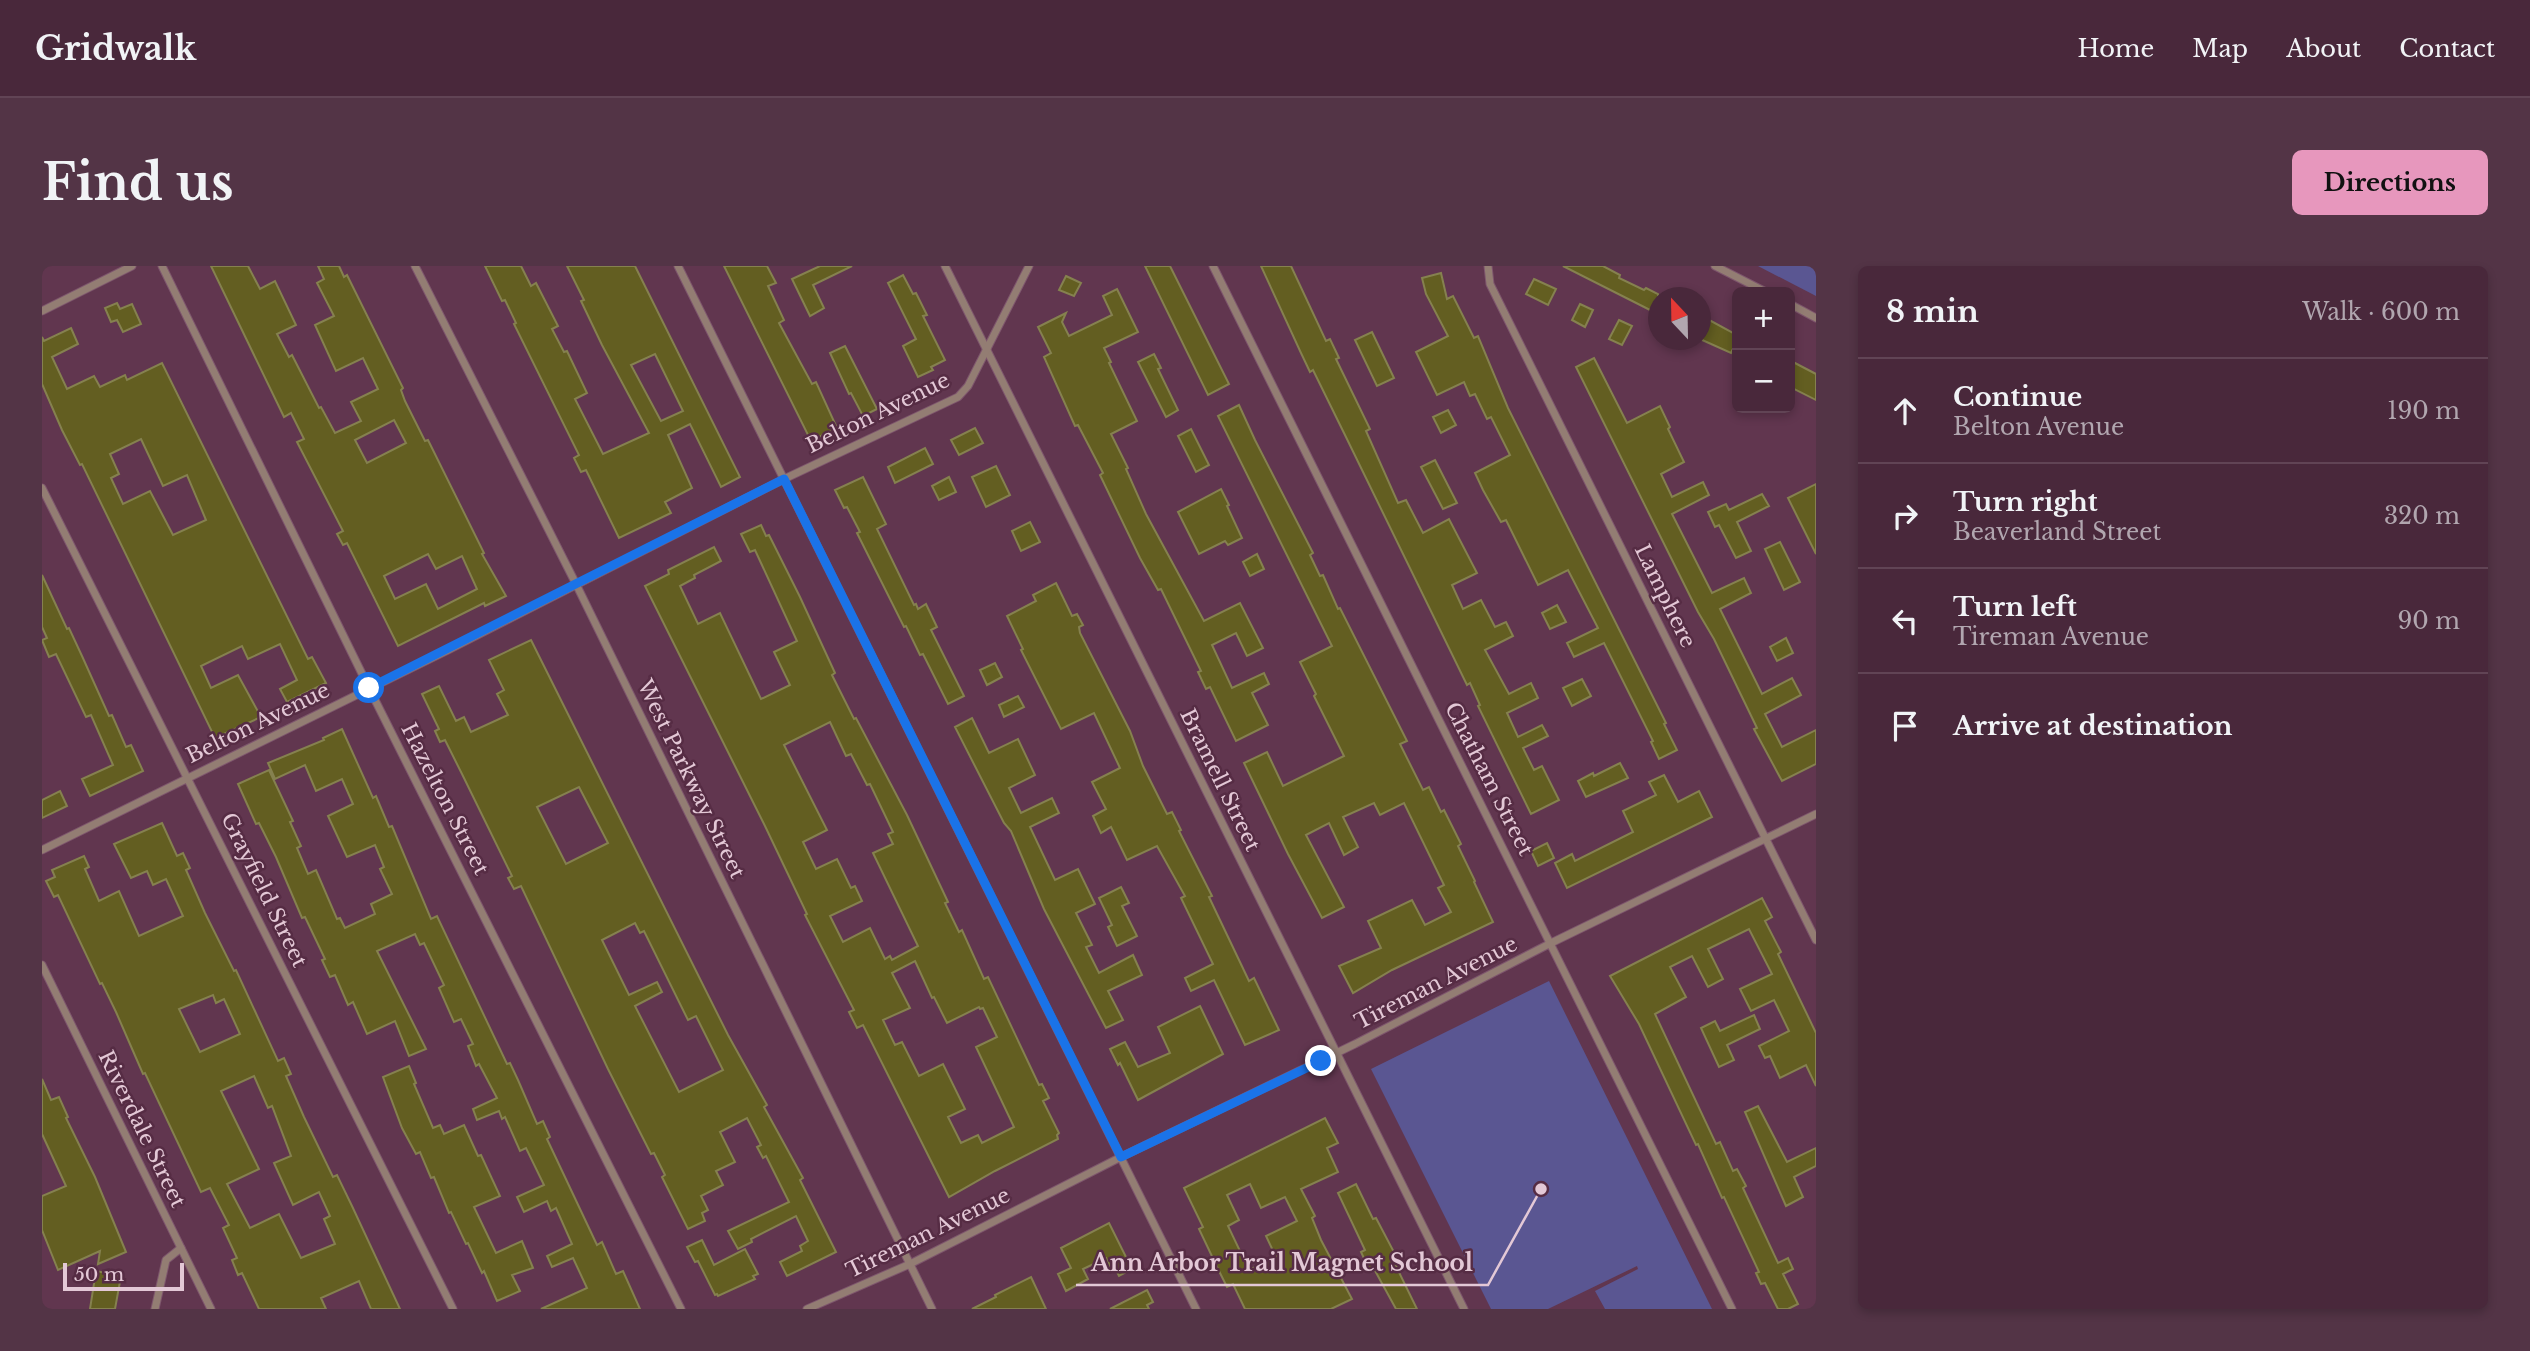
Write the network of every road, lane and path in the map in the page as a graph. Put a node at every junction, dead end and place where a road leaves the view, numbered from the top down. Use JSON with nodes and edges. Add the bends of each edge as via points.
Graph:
{"nodes":[{"id":1,"x":132,"y":266,"type":"edge"},
{"id":2,"x":162,"y":266,"type":"edge"},
{"id":3,"x":415,"y":266,"type":"edge"},
{"id":4,"x":678,"y":266,"type":"edge"},
{"id":5,"x":945,"y":266,"type":"edge"},
{"id":6,"x":1030,"y":266,"type":"edge"},
{"id":7,"x":1213,"y":266,"type":"edge"},
{"id":8,"x":1488,"y":266,"type":"edge"},
{"id":9,"x":1715,"y":266,"type":"edge"},
{"id":10,"x":1756,"y":287,"type":"edge"},
{"id":11,"x":1795,"y":307,"type":"edge"},
{"id":12,"x":42,"y":311,"type":"edge"},
{"id":13,"x":1816,"y":318,"type":"edge"},
{"id":14,"x":987,"y":349,"type":"junction"},
{"id":15,"x":784,"y":479,"type":"junction"},
{"id":16,"x":42,"y":488,"type":"edge"},
{"id":17,"x":576,"y":584,"type":"junction"},
{"id":18,"x":369,"y":688,"type":"junction"},
{"id":19,"x":188,"y":777,"type":"junction"},
{"id":20,"x":1816,"y":814,"type":"edge"},
{"id":21,"x":1766,"y":840,"type":"junction"},
{"id":22,"x":42,"y":850,"type":"edge"},
{"id":23,"x":1816,"y":940,"type":"edge"},
{"id":24,"x":1551,"y":943,"type":"junction"},
{"id":25,"x":42,"y":965,"type":"edge"},
{"id":26,"x":1337,"y":1053,"type":"junction"},
{"id":27,"x":1121,"y":1157,"type":"junction"},
{"id":28,"x":181,"y":1248,"type":"junction"},
{"id":29,"x":910,"y":1264,"type":"junction"},
{"id":30,"x":155,"y":1309,"type":"edge"},
{"id":31,"x":211,"y":1309,"type":"edge"},
{"id":32,"x":453,"y":1309,"type":"edge"},
{"id":33,"x":681,"y":1309,"type":"edge"},
{"id":34,"x":807,"y":1309,"type":"edge"},
{"id":35,"x":932,"y":1309,"type":"edge"},
{"id":36,"x":1196,"y":1309,"type":"edge"},
{"id":37,"x":1464,"y":1309,"type":"edge"},
{"id":38,"x":1732,"y":1309,"type":"edge"}],
"edges":[{"from":1,"to":12,"type":"street"},
{"from":2,"to":18,"type":"street","name":"Hazelton Street"},
{"from":3,"to":17,"type":"street","name":"West Parkway Street"},
{"from":4,"to":15,"type":"street"},
{"from":5,"to":14,"type":"street","name":"Bramell Street"},
{"from":6,"to":14,"type":"street","name":"Belton Avenue"},
{"from":7,"to":24,"type":"street","name":"Chatham Street"},
{"from":8,"to":21,"type":"street","name":"Lamphere","via":[[1490,284]]},
{"from":9,"to":10,"type":"street"},
{"from":11,"to":13,"type":"street"},
{"from":14,"to":15,"type":"street","name":"Belton Avenue","via":[[958,397]]},
{"from":14,"to":26,"type":"street","name":"Bramell Street"},
{"from":15,"to":17,"type":"street","name":"Belton Avenue"},
{"from":15,"to":27,"type":"street"},
{"from":16,"to":19,"type":"street","name":"Grayfield Street"},
{"from":17,"to":18,"type":"street","name":"Belton Avenue"},
{"from":17,"to":29,"type":"street","name":"West Parkway Street"},
{"from":18,"to":19,"type":"street","name":"Belton Avenue"},
{"from":18,"to":33,"type":"street","name":"Hazelton Street"},
{"from":19,"to":22,"type":"street","name":"Belton Avenue"},
{"from":19,"to":32,"type":"street","name":"Grayfield Street"},
{"from":20,"to":21,"type":"street","name":"Tireman Avenue"},
{"from":21,"to":23,"type":"street","name":"Lamphere"},
{"from":21,"to":24,"type":"street","name":"Tireman Avenue"},
{"from":24,"to":26,"type":"street","name":"Tireman Avenue"},
{"from":24,"to":38,"type":"street","name":"Chatham Street"},
{"from":25,"to":28,"type":"street","name":"Riverdale Street"},
{"from":26,"to":27,"type":"street","name":"Tireman Avenue"},
{"from":26,"to":37,"type":"street","name":"Bramell Street"},
{"from":27,"to":29,"type":"street","name":"Tireman Avenue"},
{"from":27,"to":36,"type":"street"},
{"from":28,"to":30,"type":"street","via":[[166,1260]]},
{"from":28,"to":31,"type":"street","name":"Riverdale Street"},
{"from":29,"to":34,"type":"street","name":"Tireman Avenue"},
{"from":29,"to":35,"type":"street","name":"West Parkway Street"}]}
